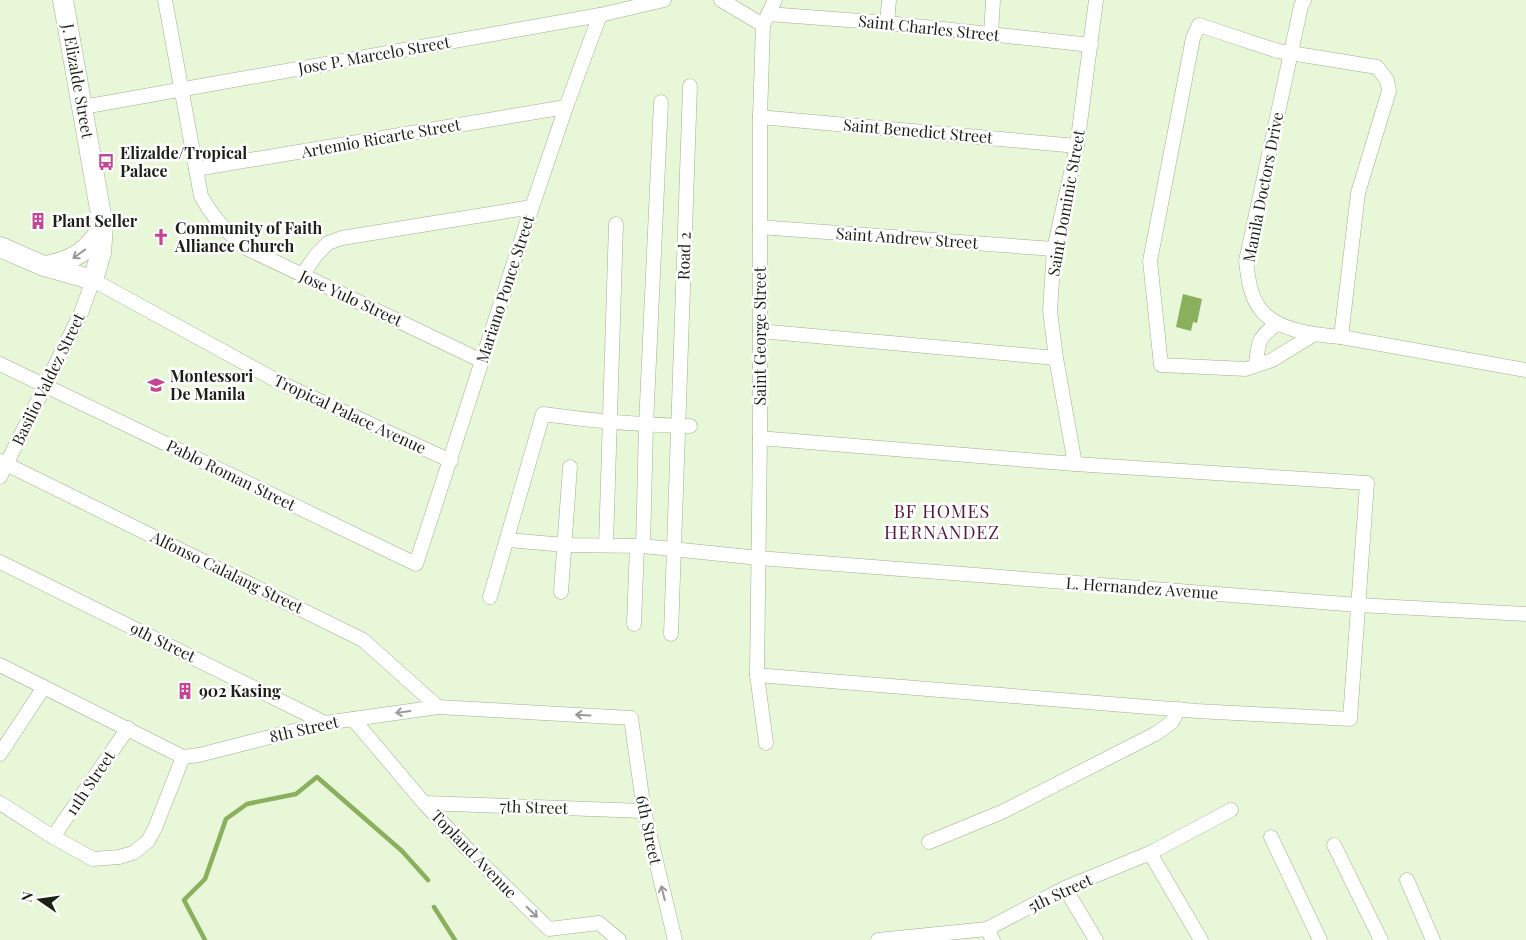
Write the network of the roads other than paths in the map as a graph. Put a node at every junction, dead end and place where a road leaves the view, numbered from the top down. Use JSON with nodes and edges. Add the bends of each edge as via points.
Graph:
{"nodes":[{"id":1,"x":63,"y":0,"type":"edge"},
{"id":2,"x":165,"y":0,"type":"edge"},
{"id":3,"x":664,"y":0,"type":"edge"},
{"id":4,"x":721,"y":0,"type":"edge"},
{"id":5,"x":774,"y":0,"type":"edge"},
{"id":6,"x":889,"y":0,"type":"edge"},
{"id":7,"x":993,"y":0,"type":"edge"},
{"id":8,"x":1096,"y":0,"type":"edge"},
{"id":9,"x":1304,"y":0,"type":"edge"},
{"id":10,"x":600,"y":15,"type":"junction"},
{"id":11,"x":765,"y":20,"type":"junction"},
{"id":12,"x":887,"y":22,"type":"junction"},
{"id":13,"x":991,"y":35,"type":"junction"},
{"id":14,"x":1091,"y":45,"type":"junction"},
{"id":15,"x":1290,"y":53,"type":"junction"},
{"id":16,"x":690,"y":86,"type":"dead end"},
{"id":17,"x":182,"y":89,"type":"junction"},
{"id":18,"x":661,"y":102,"type":"dead end"},
{"id":19,"x":566,"y":106,"type":"junction"},
{"id":20,"x":83,"y":107,"type":"junction"},
{"id":21,"x":760,"y":117,"type":"junction"},
{"id":22,"x":1077,"y":146,"type":"junction"},
{"id":23,"x":196,"y":170,"type":"junction"},
{"id":24,"x":532,"y":207,"type":"junction"},
{"id":25,"x":616,"y":224,"type":"dead end"},
{"id":26,"x":103,"y":226,"type":"junction"},
{"id":27,"x":760,"y":227,"type":"junction"},
{"id":28,"x":0,"y":247,"type":"edge"},
{"id":29,"x":1054,"y":249,"type":"junction"},
{"id":30,"x":44,"y":266,"type":"junction"},
{"id":31,"x":302,"y":275,"type":"junction"},
{"id":32,"x":93,"y":280,"type":"junction"},
{"id":33,"x":1276,"y":324,"type":"junction"},
{"id":34,"x":760,"y":331,"type":"junction"},
{"id":35,"x":1313,"y":335,"type":"junction"},
{"id":36,"x":1341,"y":337,"type":"junction"},
{"id":37,"x":1056,"y":358,"type":"junction"},
{"id":38,"x":482,"y":361,"type":"junction"},
{"id":39,"x":0,"y":364,"type":"edge"},
{"id":40,"x":1256,"y":365,"type":"junction"},
{"id":41,"x":1526,"y":370,"type":"edge"},
{"id":42,"x":46,"y":386,"type":"junction"},
{"id":43,"x":610,"y":423,"type":"junction"},
{"id":44,"x":646,"y":426,"type":"junction"},
{"id":45,"x":684,"y":426,"type":"junction"},
{"id":46,"x":760,"y":438,"type":"junction"},
{"id":47,"x":450,"y":461,"type":"junction"},
{"id":48,"x":3,"y":463,"type":"edge"},
{"id":49,"x":1075,"y":464,"type":"junction"},
{"id":50,"x":570,"y":467,"type":"dead end"},
{"id":51,"x":0,"y":477,"type":"edge"},
{"id":52,"x":507,"y":540,"type":"junction"},
{"id":53,"x":564,"y":544,"type":"junction"},
{"id":54,"x":606,"y":545,"type":"junction"},
{"id":55,"x":640,"y":546,"type":"junction"},
{"id":56,"x":674,"y":549,"type":"junction"},
{"id":57,"x":759,"y":558,"type":"junction"},
{"id":58,"x":0,"y":562,"type":"edge"},
{"id":59,"x":416,"y":564,"type":"joint"},
{"id":60,"x":561,"y":592,"type":"dead end"},
{"id":61,"x":490,"y":597,"type":"dead end"},
{"id":62,"x":1358,"y":605,"type":"junction"},
{"id":63,"x":1526,"y":614,"type":"edge"},
{"id":64,"x":634,"y":624,"type":"dead end"},
{"id":65,"x":670,"y":634,"type":"dead end"},
{"id":66,"x":0,"y":665,"type":"edge"},
{"id":67,"x":757,"y":674,"type":"junction"},
{"id":68,"x":44,"y":687,"type":"junction"},
{"id":69,"x":438,"y":707,"type":"junction"},
{"id":70,"x":1178,"y":709,"type":"junction"},
{"id":71,"x":632,"y":718,"type":"joint"},
{"id":72,"x":353,"y":719,"type":"junction"},
{"id":73,"x":325,"y":723,"type":"junction"},
{"id":74,"x":128,"y":728,"type":"junction"},
{"id":75,"x":766,"y":742,"type":"dead end"},
{"id":76,"x":0,"y":754,"type":"edge"},
{"id":77,"x":183,"y":757,"type":"junction"},
{"id":78,"x":424,"y":802,"type":"junction"},
{"id":79,"x":0,"y":803,"type":"edge"},
{"id":80,"x":1231,"y":810,"type":"dead end"},
{"id":81,"x":644,"y":811,"type":"junction"},
{"id":82,"x":1271,"y":837,"type":"dead end"},
{"id":83,"x":53,"y":838,"type":"junction"},
{"id":84,"x":929,"y":842,"type":"dead end"},
{"id":85,"x":1334,"y":846,"type":"dead end"},
{"id":86,"x":1150,"y":853,"type":"junction"},
{"id":87,"x":1407,"y":880,"type":"dead end"},
{"id":88,"x":1065,"y":888,"type":"junction"},
{"id":89,"x":990,"y":934,"type":"edge"},
{"id":90,"x":619,"y":940,"type":"edge"},
{"id":91,"x":675,"y":940,"type":"edge"},
{"id":92,"x":878,"y":940,"type":"edge"},
{"id":93,"x":1096,"y":940,"type":"edge"},
{"id":94,"x":1201,"y":940,"type":"edge"},
{"id":95,"x":1320,"y":940,"type":"edge"},
{"id":96,"x":1381,"y":940,"type":"edge"},
{"id":97,"x":1433,"y":940,"type":"edge"}],
"edges":[{"from":1,"to":20,"type":"street","name":"J. Elizalde Street"},
{"from":2,"to":17,"type":"street","name":"Jose Yulo Street"},
{"from":3,"to":10,"type":"street","name":"Jose P. Marcelo Street"},
{"from":4,"to":11,"type":"street"},
{"from":5,"to":11,"type":"street","name":"Saint George Street"},
{"from":6,"to":12,"type":"street"},
{"from":7,"to":13,"type":"street"},
{"from":8,"to":14,"type":"street","name":"Saint Dominic Street"},
{"from":9,"to":15,"type":"street","name":"Manila Doctors Drive"},
{"from":10,"to":17,"type":"street","name":"Jose P. Marcelo Street"},
{"from":10,"to":19,"type":"street","name":"Mariano Ponce Street"},
{"from":11,"to":12,"type":"street","name":"Saint Charles Street"},
{"from":11,"to":21,"type":"street","name":"Saint George Street"},
{"from":12,"to":13,"type":"street","name":"Saint Charles Street"},
{"from":13,"to":14,"type":"street","name":"Saint Charles Street"},
{"from":14,"to":22,"type":"street","name":"Saint Dominic Street"},
{"from":15,"to":33,"type":"street","name":"Manila Doctors Drive","via":[[1246,261],[1250,286],[1260,310]]},
{"from":15,"to":36,"type":"street","via":[[1377,67],[1387,80],[1389,91],[1358,193]]},
{"from":15,"to":40,"type":"street","via":[[1200,25],[1193,38],[1150,261],[1158,370],[1246,369]]},
{"from":16,"to":45,"type":"street","name":"Road 2"},
{"from":17,"to":20,"type":"street","name":"Jose P. Marcelo Street"},
{"from":17,"to":23,"type":"street","name":"Jose Yulo Street"},
{"from":18,"to":44,"type":"street"},
{"from":19,"to":23,"type":"street","name":"Artemio Ricarte Street"},
{"from":19,"to":24,"type":"street","name":"Mariano Ponce Street"},
{"from":20,"to":26,"type":"street","name":"J. Elizalde Street"},
{"from":21,"to":22,"type":"street","name":"Saint Benedict Street"},
{"from":21,"to":27,"type":"street","name":"Saint George Street"},
{"from":22,"to":29,"type":"street","name":"Saint Dominic Street"},
{"from":23,"to":31,"type":"street","name":"Jose Yulo Street","via":[[201,196],[225,230],[246,248]]},
{"from":24,"to":31,"type":"street","via":[[342,238],[328,243]]},
{"from":24,"to":38,"type":"street","name":"Mariano Ponce Street"},
{"from":25,"to":43,"type":"street"},
{"from":26,"to":30,"type":"street","one_way":true,"via":[[92,242],[74,258]]},
{"from":26,"to":32,"type":"street","name":"J. Elizalde Street","via":[[101,253]]},
{"from":27,"to":29,"type":"street","name":"Saint Andrew Street"},
{"from":27,"to":34,"type":"street","name":"Saint George Street"},
{"from":28,"to":30,"type":"street"},
{"from":29,"to":37,"type":"street","name":"Saint Dominic Street","via":[[1050,311]]},
{"from":30,"to":32,"type":"street"},
{"from":31,"to":38,"type":"street","name":"Jose Yulo Street"},
{"from":32,"to":42,"type":"street","name":"Basilio Valdez Street"},
{"from":32,"to":47,"type":"street","name":"Tropical Palace Avenue","via":[[281,383]]},
{"from":33,"to":35,"type":"street","name":"Manila Doctors Drive"},
{"from":33,"to":40,"type":"street","via":[[1258,343]]},
{"from":34,"to":37,"type":"street"},
{"from":34,"to":46,"type":"street","name":"Saint George Street"},
{"from":35,"to":36,"type":"street","name":"Manila Doctors Drive"},
{"from":35,"to":40,"type":"street","via":[[1272,360]]},
{"from":36,"to":41,"type":"street","name":"Manila Doctors Drive"},
{"from":37,"to":49,"type":"street","name":"Saint Dominic Street"},
{"from":38,"to":47,"type":"street","name":"Mariano Ponce Street"},
{"from":39,"to":42,"type":"street","name":"Pablo Roman Street"},
{"from":42,"to":48,"type":"street","name":"Basilio Valdez Street"},
{"from":42,"to":59,"type":"street","name":"Pablo Roman Street"},
{"from":43,"to":44,"type":"street"},
{"from":43,"to":52,"type":"street","via":[[543,414]]},
{"from":43,"to":54,"type":"street"},
{"from":44,"to":45,"type":"street"},
{"from":44,"to":55,"type":"street"},
{"from":45,"to":56,"type":"street","name":"Road 2"},
{"from":46,"to":49,"type":"street"},
{"from":46,"to":57,"type":"street","name":"Saint George Street"},
{"from":47,"to":59,"type":"street","name":"Mariano Ponce Street"},
{"from":48,"to":51,"type":"street","name":"Basilio Valdez Street"},
{"from":48,"to":69,"type":"street","name":"Alfonso Calalang Street","via":[[363,640]]},
{"from":49,"to":62,"type":"street","via":[[1368,483]]},
{"from":50,"to":53,"type":"street"},
{"from":52,"to":53,"type":"street","name":"L. Hernandez Avenue"},
{"from":52,"to":61,"type":"street"},
{"from":53,"to":54,"type":"street","name":"L. Hernandez Avenue"},
{"from":53,"to":60,"type":"street"},
{"from":54,"to":55,"type":"street","name":"L. Hernandez Avenue"},
{"from":55,"to":56,"type":"street","name":"L. Hernandez Avenue"},
{"from":55,"to":64,"type":"street"},
{"from":56,"to":57,"type":"street","name":"L. Hernandez Avenue"},
{"from":56,"to":65,"type":"street","name":"Road 2"},
{"from":57,"to":62,"type":"street","name":"L. Hernandez Avenue"},
{"from":57,"to":67,"type":"street","name":"Saint George Street"},
{"from":58,"to":73,"type":"street","name":"9th Street"},
{"from":62,"to":63,"type":"street","name":"L. Hernandez Avenue"},
{"from":62,"to":70,"type":"street","via":[[1350,719]]},
{"from":66,"to":68,"type":"street"},
{"from":67,"to":70,"type":"street"},
{"from":67,"to":75,"type":"street","name":"Saint George Street"},
{"from":68,"to":74,"type":"street"},
{"from":68,"to":76,"type":"street"},
{"from":71,"to":69,"type":"street","name":"8th Street","one_way":true},
{"from":69,"to":72,"type":"street","name":"8th Street","one_way":true},
{"from":70,"to":84,"type":"street","via":[[1172,722],[1157,733],[1002,812]]},
{"from":71,"to":81,"type":"street","name":"6th Street"},
{"from":72,"to":73,"type":"street","name":"8th Street"},
{"from":72,"to":78,"type":"street","name":"Topland Avenue"},
{"from":73,"to":77,"type":"street","name":"8th Street"},
{"from":74,"to":77,"type":"street"},
{"from":74,"to":83,"type":"street","name":"11th Street"},
{"from":77,"to":83,"type":"street","via":[[155,828],[148,841],[133,853],[93,859]]},
{"from":78,"to":81,"type":"street","name":"7th Street"},
{"from":78,"to":90,"type":"street","name":"Topland Avenue","one_way":true,"via":[[549,929],[599,923]]},
{"from":79,"to":83,"type":"street"},
{"from":80,"to":86,"type":"street","name":"5th Street"},
{"from":91,"to":81,"type":"street","name":"6th Street","one_way":true},
{"from":82,"to":95,"type":"street"},
{"from":85,"to":96,"type":"street"},
{"from":86,"to":88,"type":"street","name":"5th Street"},
{"from":86,"to":94,"type":"street"},
{"from":87,"to":97,"type":"street"},
{"from":88,"to":89,"type":"street","name":"5th Street"},
{"from":88,"to":93,"type":"street"},
{"from":89,"to":92,"type":"street","name":"5th Street"}]}
